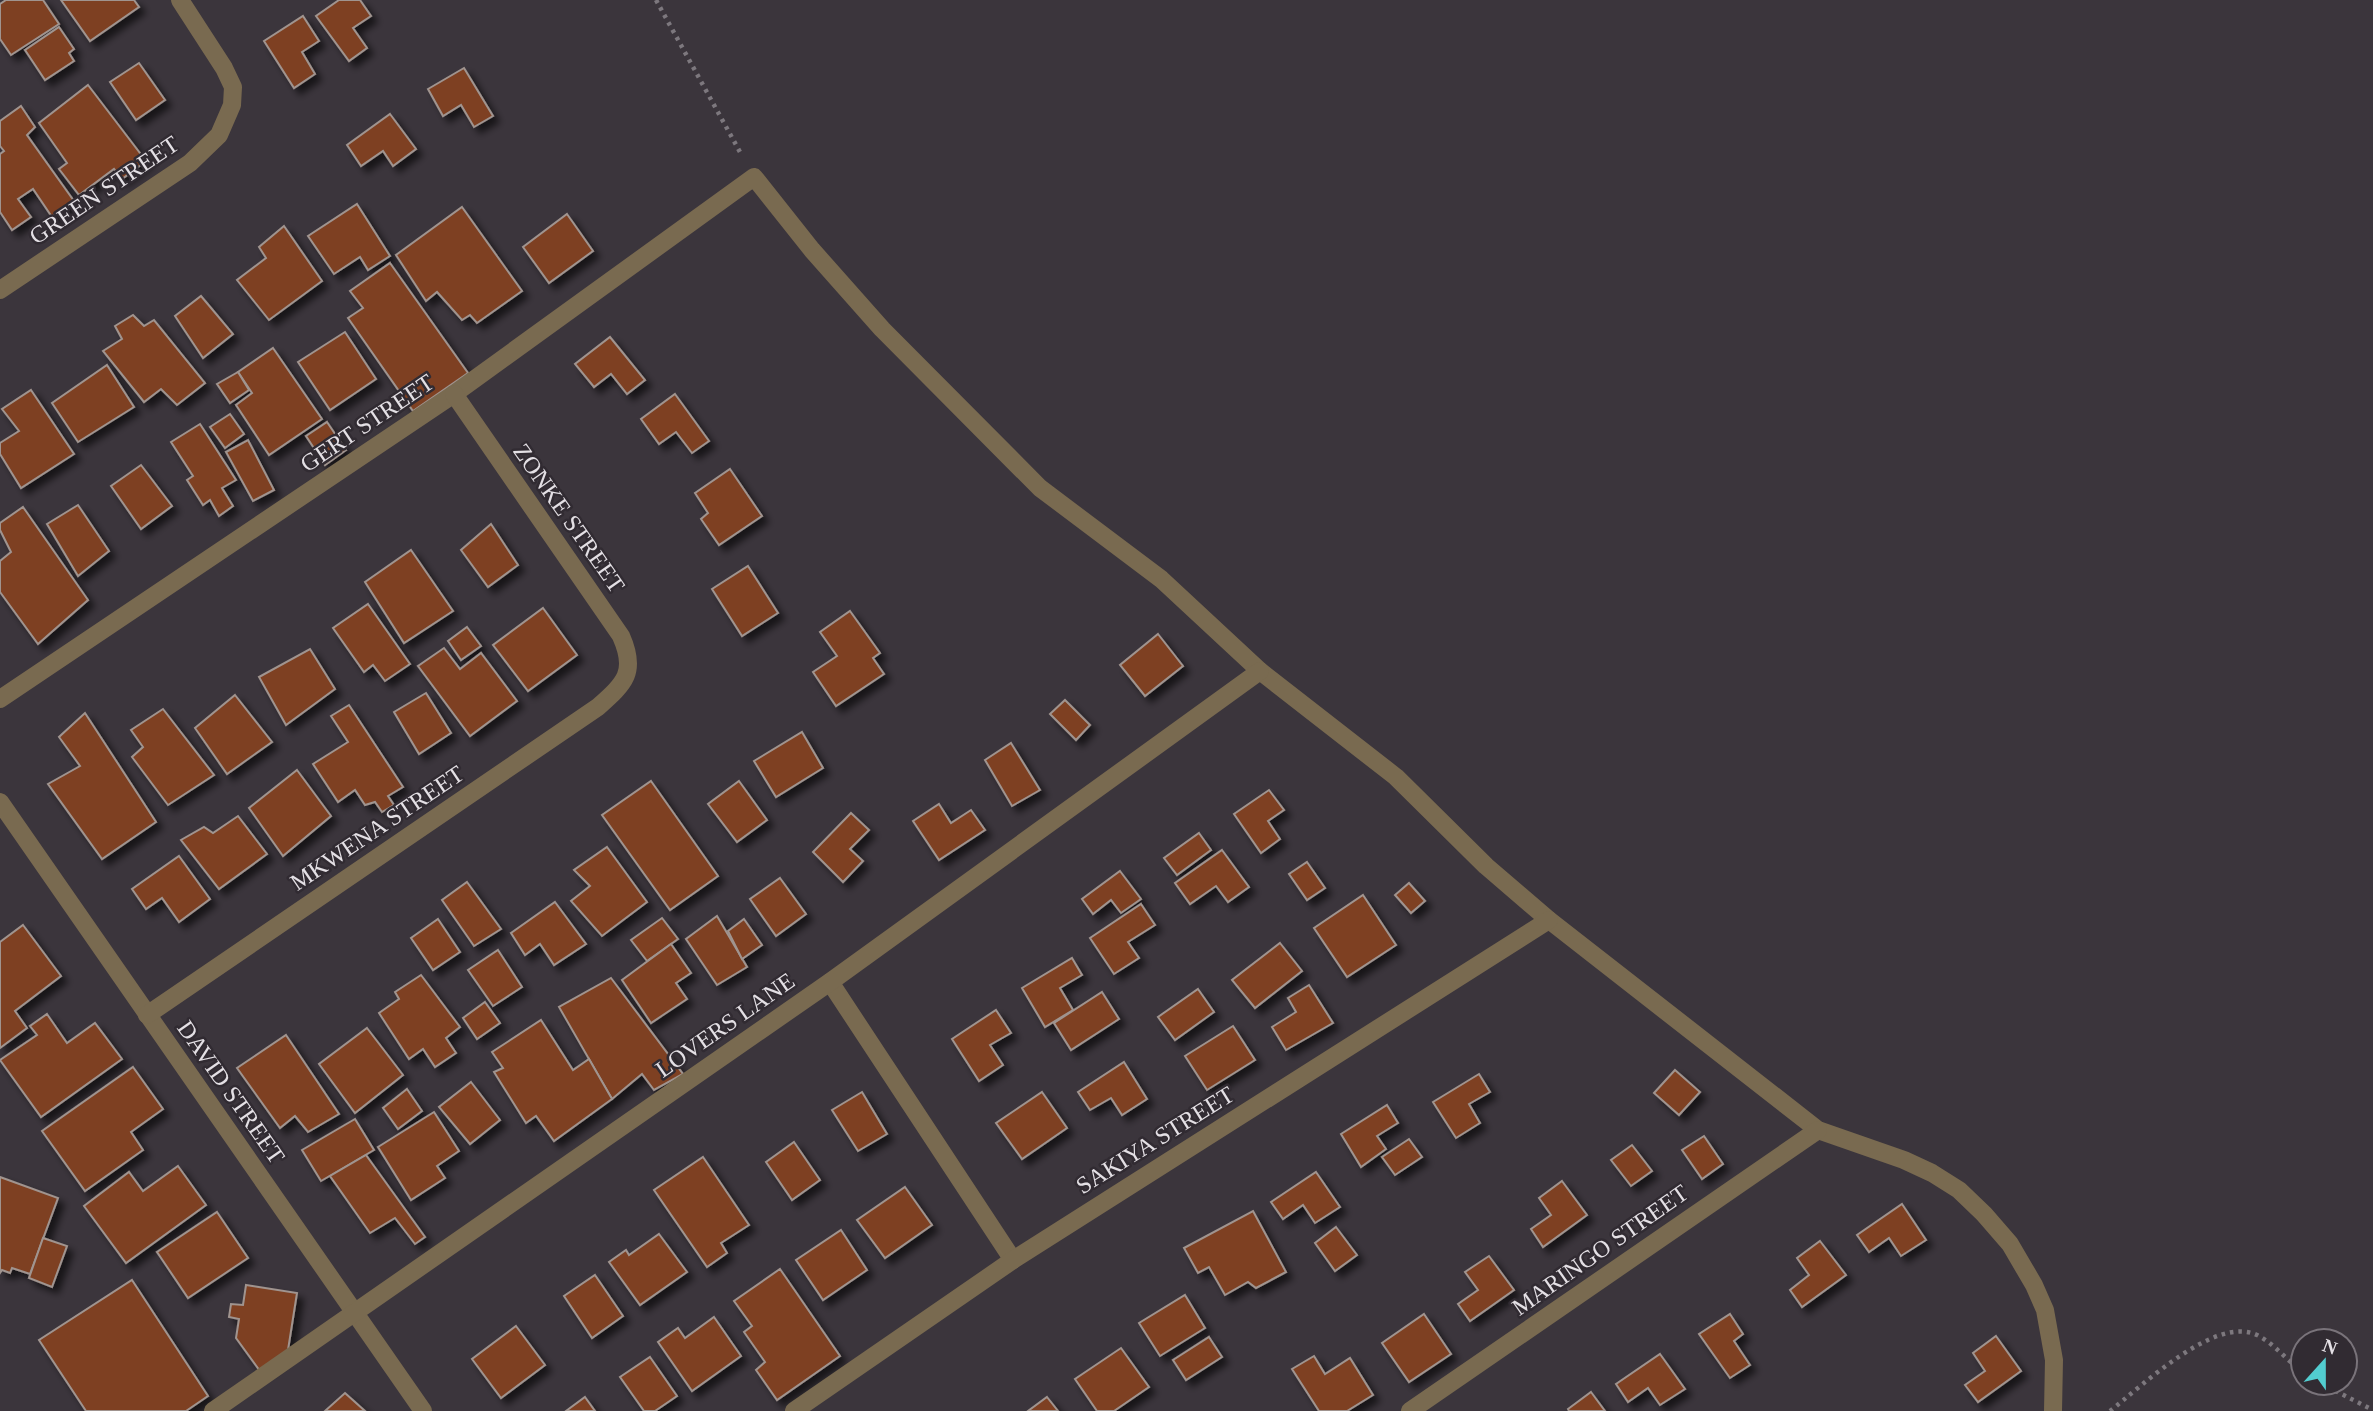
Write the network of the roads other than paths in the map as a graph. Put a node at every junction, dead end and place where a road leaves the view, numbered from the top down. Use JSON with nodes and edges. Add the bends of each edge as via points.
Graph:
{"nodes":[{"id":1,"x":180,"y":0,"type":"edge"},
{"id":2,"x":0,"y":289,"type":"edge"},
{"id":3,"x":454,"y":394,"type":"junction"},
{"id":4,"x":1260,"y":671,"type":"junction"},
{"id":5,"x":628,"y":675,"type":"joint"},
{"id":6,"x":0,"y":699,"type":"edge"},
{"id":7,"x":0,"y":802,"type":"edge"},
{"id":8,"x":1549,"y":920,"type":"junction"},
{"id":9,"x":830,"y":982,"type":"junction"},
{"id":10,"x":147,"y":1015,"type":"junction"},
{"id":11,"x":1818,"y":1130,"type":"junction"},
{"id":12,"x":1013,"y":1260,"type":"junction"},
{"id":13,"x":355,"y":1311,"type":"junction"},
{"id":14,"x":213,"y":1411,"type":"edge"},
{"id":15,"x":423,"y":1411,"type":"edge"},
{"id":16,"x":794,"y":1411,"type":"edge"},
{"id":17,"x":1410,"y":1411,"type":"edge"},
{"id":18,"x":2053,"y":1411,"type":"edge"}],
"edges":[{"from":1,"to":2,"type":"street","name":"GREEN STREET","via":[[233,87],[232,105],[219,135],[190,163]]},
{"from":3,"to":4,"type":"street","name":"GERT STREET","via":[[754,177],[882,329],[1040,488],[1161,579]]},
{"from":3,"to":5,"type":"street","name":"ZONKE STREET","via":[[621,636],[629,655]]},
{"from":3,"to":6,"type":"street","name":"GERT STREET"},
{"from":4,"to":8,"type":"street","via":[[1396,777],[1486,866]]},
{"from":4,"to":9,"type":"street","name":"LOVERS LANE"},
{"from":5,"to":10,"type":"street","name":"MKWENA STREET","via":[[598,707]]},
{"from":7,"to":10,"type":"street","name":"DAVID STREET"},
{"from":8,"to":11,"type":"street"},
{"from":8,"to":12,"type":"street","name":"SAKIYA STREET"},
{"from":9,"to":12,"type":"street"},
{"from":9,"to":13,"type":"street","name":"LOVERS LANE"},
{"from":10,"to":13,"type":"street","name":"DAVID STREET"},
{"from":11,"to":17,"type":"street","name":"MARINGO STREET"},
{"from":11,"to":18,"type":"street","via":[[1932,1172],[1959,1190],[2010,1244],[2045,1310],[2054,1360]]},
{"from":12,"to":16,"type":"street","name":"SAKIYA STREET"},
{"from":13,"to":14,"type":"street","name":"LOVERS LANE"},
{"from":13,"to":15,"type":"street","name":"DAVID STREET"}]}
